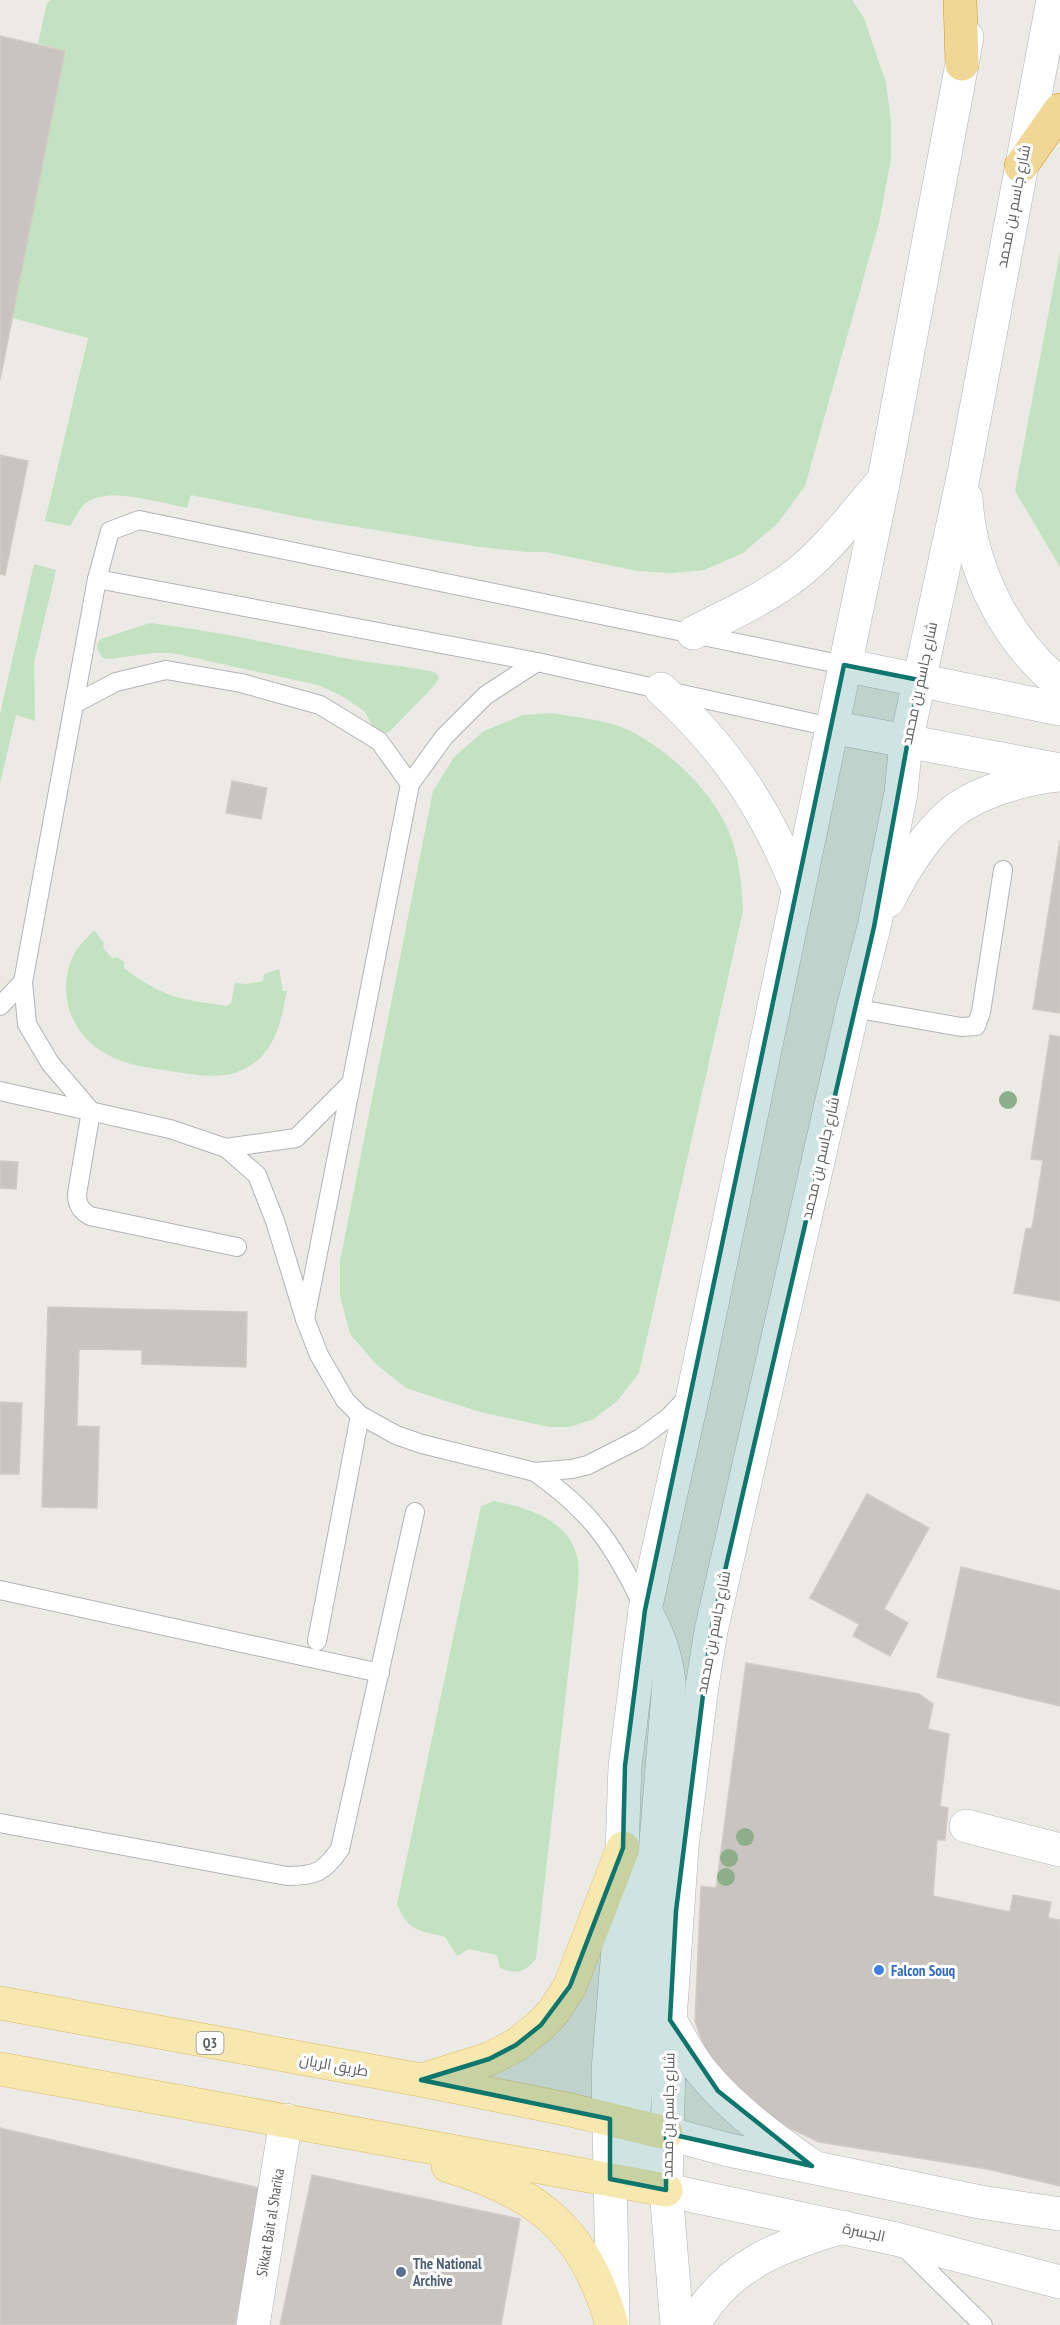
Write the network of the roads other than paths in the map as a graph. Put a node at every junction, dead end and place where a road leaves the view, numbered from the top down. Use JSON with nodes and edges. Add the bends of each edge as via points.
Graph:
{"nodes":[{"id":1,"x":960,"y":0,"type":"edge"},
{"id":2,"x":974,"y":0,"type":"edge"},
{"id":3,"x":1053,"y":0,"type":"edge"},
{"id":4,"x":962,"y":64,"type":"junction"},
{"id":5,"x":1060,"y":110,"type":"edge"},
{"id":6,"x":1021,"y":166,"type":"junction"},
{"id":7,"x":964,"y":473,"type":"junction"},
{"id":8,"x":884,"y":479,"type":"junction"},
{"id":9,"x":97,"y":579,"type":"junction"},
{"id":10,"x":693,"y":633,"type":"junction"},
{"id":11,"x":537,"y":662,"type":"junction"},
{"id":12,"x":844,"y":665,"type":"junction"},
{"id":13,"x":919,"y":680,"type":"junction"},
{"id":14,"x":1060,"y":684,"type":"edge"},
{"id":15,"x":661,"y":689,"type":"junction"},
{"id":16,"x":74,"y":704,"type":"junction"},
{"id":17,"x":1060,"y":709,"type":"edge"},
{"id":18,"x":831,"y":727,"type":"junction"},
{"id":19,"x":906,"y":742,"type":"junction"},
{"id":20,"x":1060,"y":770,"type":"edge"},
{"id":21,"x":1060,"y":775,"type":"edge"},
{"id":22,"x":410,"y":784,"type":"junction"},
{"id":23,"x":1003,"y":870,"type":"dead end"},
{"id":24,"x":798,"y":889,"type":"junction"},
{"id":25,"x":874,"y":927,"type":"junction"},
{"id":26,"x":22,"y":982,"type":"junction"},
{"id":27,"x":0,"y":1006,"type":"edge"},
{"id":28,"x":853,"y":1008,"type":"junction"},
{"id":29,"x":350,"y":1084,"type":"junction"},
{"id":30,"x":0,"y":1091,"type":"edge"},
{"id":31,"x":91,"y":1111,"type":"junction"},
{"id":32,"x":226,"y":1148,"type":"junction"},
{"id":33,"x":237,"y":1247,"type":"dead end"},
{"id":34,"x":305,"y":1319,"type":"junction"},
{"id":35,"x":694,"y":1390,"type":"junction"},
{"id":36,"x":360,"y":1414,"type":"junction"},
{"id":37,"x":535,"y":1472,"type":"junction"},
{"id":38,"x":415,"y":1512,"type":"dead end"},
{"id":39,"x":0,"y":1590,"type":"edge"},
{"id":40,"x":645,"y":1610,"type":"junction"},
{"id":41,"x":317,"y":1641,"type":"dead end"},
{"id":42,"x":380,"y":1673,"type":"junction"},
{"id":43,"x":0,"y":1823,"type":"edge"},
{"id":44,"x":966,"y":1826,"type":"dead end"},
{"id":45,"x":623,"y":1848,"type":"junction"},
{"id":46,"x":1060,"y":1850,"type":"edge"},
{"id":47,"x":0,"y":2003,"type":"edge"},
{"id":48,"x":670,"y":2020,"type":"junction"},
{"id":49,"x":0,"y":2069,"type":"edge"},
{"id":50,"x":420,"y":2080,"type":"junction"},
{"id":51,"x":297,"y":2122,"type":"junction"},
{"id":52,"x":621,"y":2122,"type":"junction"},
{"id":53,"x":666,"y":2133,"type":"junction"},
{"id":54,"x":812,"y":2166,"type":"junction"},
{"id":55,"x":610,"y":2180,"type":"junction"},
{"id":56,"x":666,"y":2190,"type":"junction"},
{"id":57,"x":1060,"y":2214,"type":"edge"},
{"id":58,"x":843,"y":2228,"type":"junction"},
{"id":59,"x":896,"y":2239,"type":"junction"},
{"id":60,"x":1060,"y":2282,"type":"edge"},
{"id":61,"x":253,"y":2325,"type":"edge"},
{"id":62,"x":613,"y":2325,"type":"edge"},
{"id":63,"x":677,"y":2325,"type":"edge"},
{"id":64,"x":694,"y":2325,"type":"edge"},
{"id":65,"x":983,"y":2325,"type":"edge"}],
"edges":[{"from":1,"to":4,"type":"highway"},
{"from":2,"to":4,"type":"street"},
{"from":3,"to":6,"type":"street","name":"شارع جاسم بن محمد"},
{"from":4,"to":8,"type":"street"},
{"from":5,"to":6,"type":"highway"},
{"from":6,"to":7,"type":"street","name":"شارع جاسم بن محمد"},
{"from":7,"to":13,"type":"street","name":"شارع جاسم بن محمد"},
{"from":7,"to":14,"type":"street","via":[[966,511],[974,547],[996,608]]},
{"from":8,"to":10,"type":"street","via":[[797,574]]},
{"from":8,"to":12,"type":"street"},
{"from":9,"to":10,"type":"lane","via":[[110,531],[139,520]]},
{"from":9,"to":11,"type":"lane"},
{"from":9,"to":16,"type":"lane"},
{"from":10,"to":12,"type":"lane"},
{"from":11,"to":15,"type":"lane"},
{"from":11,"to":22,"type":"lane","via":[[486,695],[444,737]]},
{"from":12,"to":13,"type":"street"},
{"from":12,"to":18,"type":"street"},
{"from":13,"to":17,"type":"street"},
{"from":13,"to":19,"type":"street","name":"شارع جاسم بن محمد"},
{"from":15,"to":18,"type":"lane"},
{"from":15,"to":24,"type":"street","via":[[706,733],[742,778],[783,851]]},
{"from":16,"to":22,"type":"lane","via":[[116,682],[166,670],[241,683],[320,705],[379,741]]},
{"from":16,"to":26,"type":"lane"},
{"from":18,"to":19,"type":"street"},
{"from":18,"to":24,"type":"street"},
{"from":19,"to":20,"type":"street"},
{"from":19,"to":25,"type":"street","name":"شارع جاسم بن محمد","via":[[900,795]]},
{"from":21,"to":25,"type":"street","via":[[1006,786],[949,814],[919,849]]},
{"from":22,"to":29,"type":"lane"},
{"from":23,"to":28,"type":"lane","via":[[976,1026],[961,1027]]},
{"from":24,"to":35,"type":"street"},
{"from":25,"to":28,"type":"street","name":"شارع جاسم بن محمد"},
{"from":26,"to":27,"type":"lane"},
{"from":26,"to":31,"type":"lane","via":[[27,1024],[50,1064]]},
{"from":28,"to":48,"type":"street","name":"شارع جاسم بن محمد","via":[[711,1631],[682,1847]]},
{"from":29,"to":32,"type":"lane","via":[[296,1138]]},
{"from":29,"to":34,"type":"lane"},
{"from":30,"to":31,"type":"lane"},
{"from":31,"to":32,"type":"lane","via":[[170,1129]]},
{"from":31,"to":33,"type":"lane","via":[[77,1194],[84,1213]]},
{"from":32,"to":34,"type":"lane","via":[[257,1175],[276,1221]]},
{"from":34,"to":36,"type":"lane","via":[[345,1400]]},
{"from":35,"to":37,"type":"lane","via":[[669,1417],[603,1458],[572,1469]]},
{"from":35,"to":40,"type":"street"},
{"from":36,"to":37,"type":"lane","via":[[377,1426],[422,1444]]},
{"from":36,"to":41,"type":"lane"},
{"from":37,"to":40,"type":"lane","via":[[568,1497],[603,1533],[621,1559]]},
{"from":38,"to":42,"type":"lane"},
{"from":39,"to":42,"type":"lane"},
{"from":40,"to":45,"type":"street","via":[[625,1766]]},
{"from":40,"to":52,"type":"street","via":[[658,1634],[669,1682]]},
{"from":42,"to":43,"type":"lane","via":[[340,1849],[327,1866],[309,1876],[288,1876]]},
{"from":44,"to":46,"type":"street"},
{"from":45,"to":50,"type":"main road","via":[[570,1986],[554,2011],[516,2045],[489,2059]]},
{"from":45,"to":52,"type":"street","via":[[608,2070]]},
{"from":47,"to":50,"type":"main road","name":"طريق الريان","number":"Q3"},
{"from":48,"to":53,"type":"street","name":"شارع جاسم بن محمد"},
{"from":48,"to":54,"type":"street","via":[[718,2091]]},
{"from":49,"to":51,"type":"main road"},
{"from":50,"to":52,"type":"main road","name":"طريق الريان","number":"Q3"},
{"from":51,"to":55,"type":"main road"},
{"from":51,"to":61,"type":"street","name":"Sikkat Bait al Sharika"},
{"from":51,"to":62,"type":"main road","via":[[452,2167],[534,2203],[551,2215],[576,2243],[604,2296]]},
{"from":52,"to":53,"type":"main road","name":"طريق الريان","number":"Q3"},
{"from":52,"to":55,"type":"street"},
{"from":52,"to":56,"type":"street","via":[[640,2162]]},
{"from":53,"to":54,"type":"street"},
{"from":53,"to":56,"type":"street","name":"شارع جاسم بن محمد"},
{"from":54,"to":57,"type":"street","via":[[980,2202]]},
{"from":55,"to":56,"type":"main road"},
{"from":55,"to":62,"type":"street"},
{"from":56,"to":58,"type":"street","name":"الجسرة"},
{"from":56,"to":63,"type":"street","name":"شارع جاسم بن محمد"},
{"from":58,"to":59,"type":"street","name":"الجسرة"},
{"from":58,"to":64,"type":"street","via":[[799,2240],[759,2258],[724,2285]]},
{"from":59,"to":60,"type":"street","name":"الجسرة"},
{"from":59,"to":65,"type":"lane"}]}
